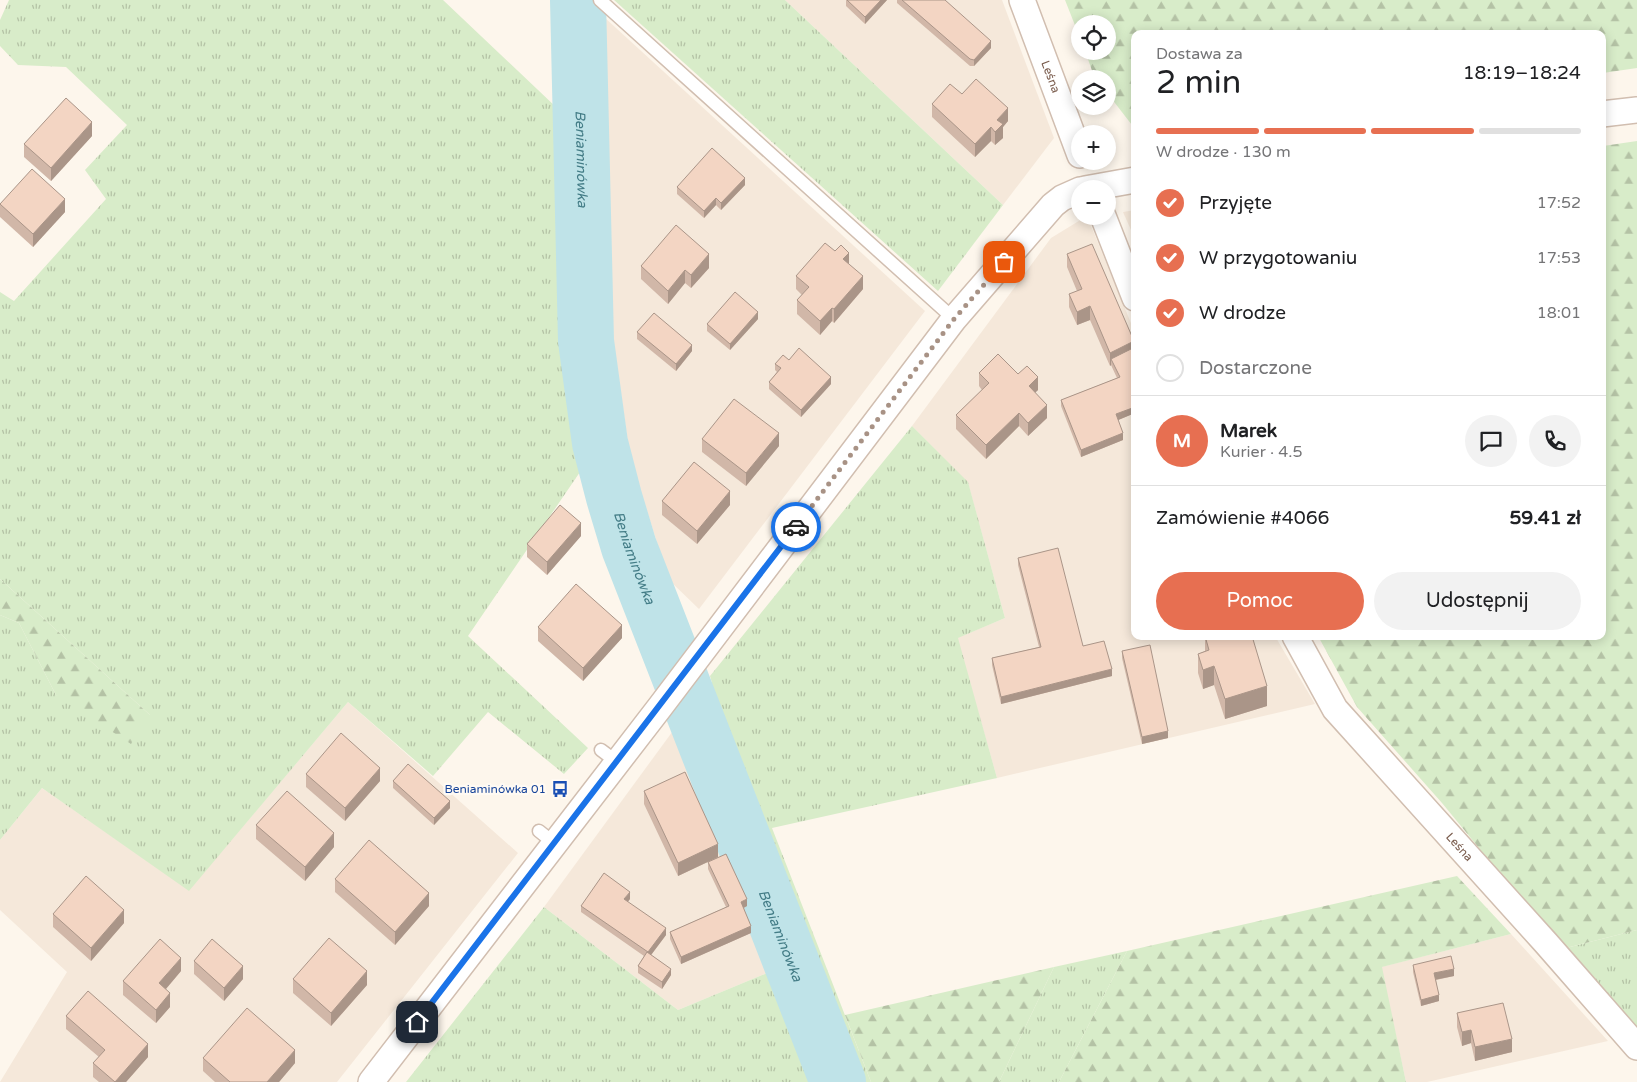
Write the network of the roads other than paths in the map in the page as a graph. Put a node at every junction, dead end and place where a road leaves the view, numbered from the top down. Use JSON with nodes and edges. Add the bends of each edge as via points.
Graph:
{"nodes":[{"id":1,"x":600,"y":0,"type":"edge"},
{"id":2,"x":1022,"y":0,"type":"edge"},
{"id":3,"x":1637,"y":110,"type":"edge"},
{"id":4,"x":1606,"y":114,"type":"edge"},
{"id":5,"x":1071,"y":131,"type":"edge"},
{"id":6,"x":1131,"y":181,"type":"edge"},
{"id":7,"x":1116,"y":184,"type":"edge"},
{"id":8,"x":1071,"y":195,"type":"edge"},
{"id":9,"x":1107,"y":225,"type":"edge"},
{"id":10,"x":1131,"y":288,"type":"edge"},
{"id":11,"x":954,"y":319,"type":"junction"},
{"id":12,"x":1297,"y":640,"type":"edge"},
{"id":13,"x":1637,"y":1047,"type":"edge"},
{"id":14,"x":371,"y":1082,"type":"edge"}],
"edges":[{"from":1,"to":11,"type":"lane"},
{"from":2,"to":5,"type":"street","name":"Leśna"},
{"from":3,"to":4,"type":"street"},
{"from":6,"to":7,"type":"street"},
{"from":8,"to":11,"type":"street","via":[[1053,205]]},
{"from":9,"to":10,"type":"street"},
{"from":11,"to":14,"type":"street","via":[[660,707],[609,756],[546,837]]},
{"from":12,"to":13,"type":"street","name":"Leśna","via":[[1335,709]]}]}
